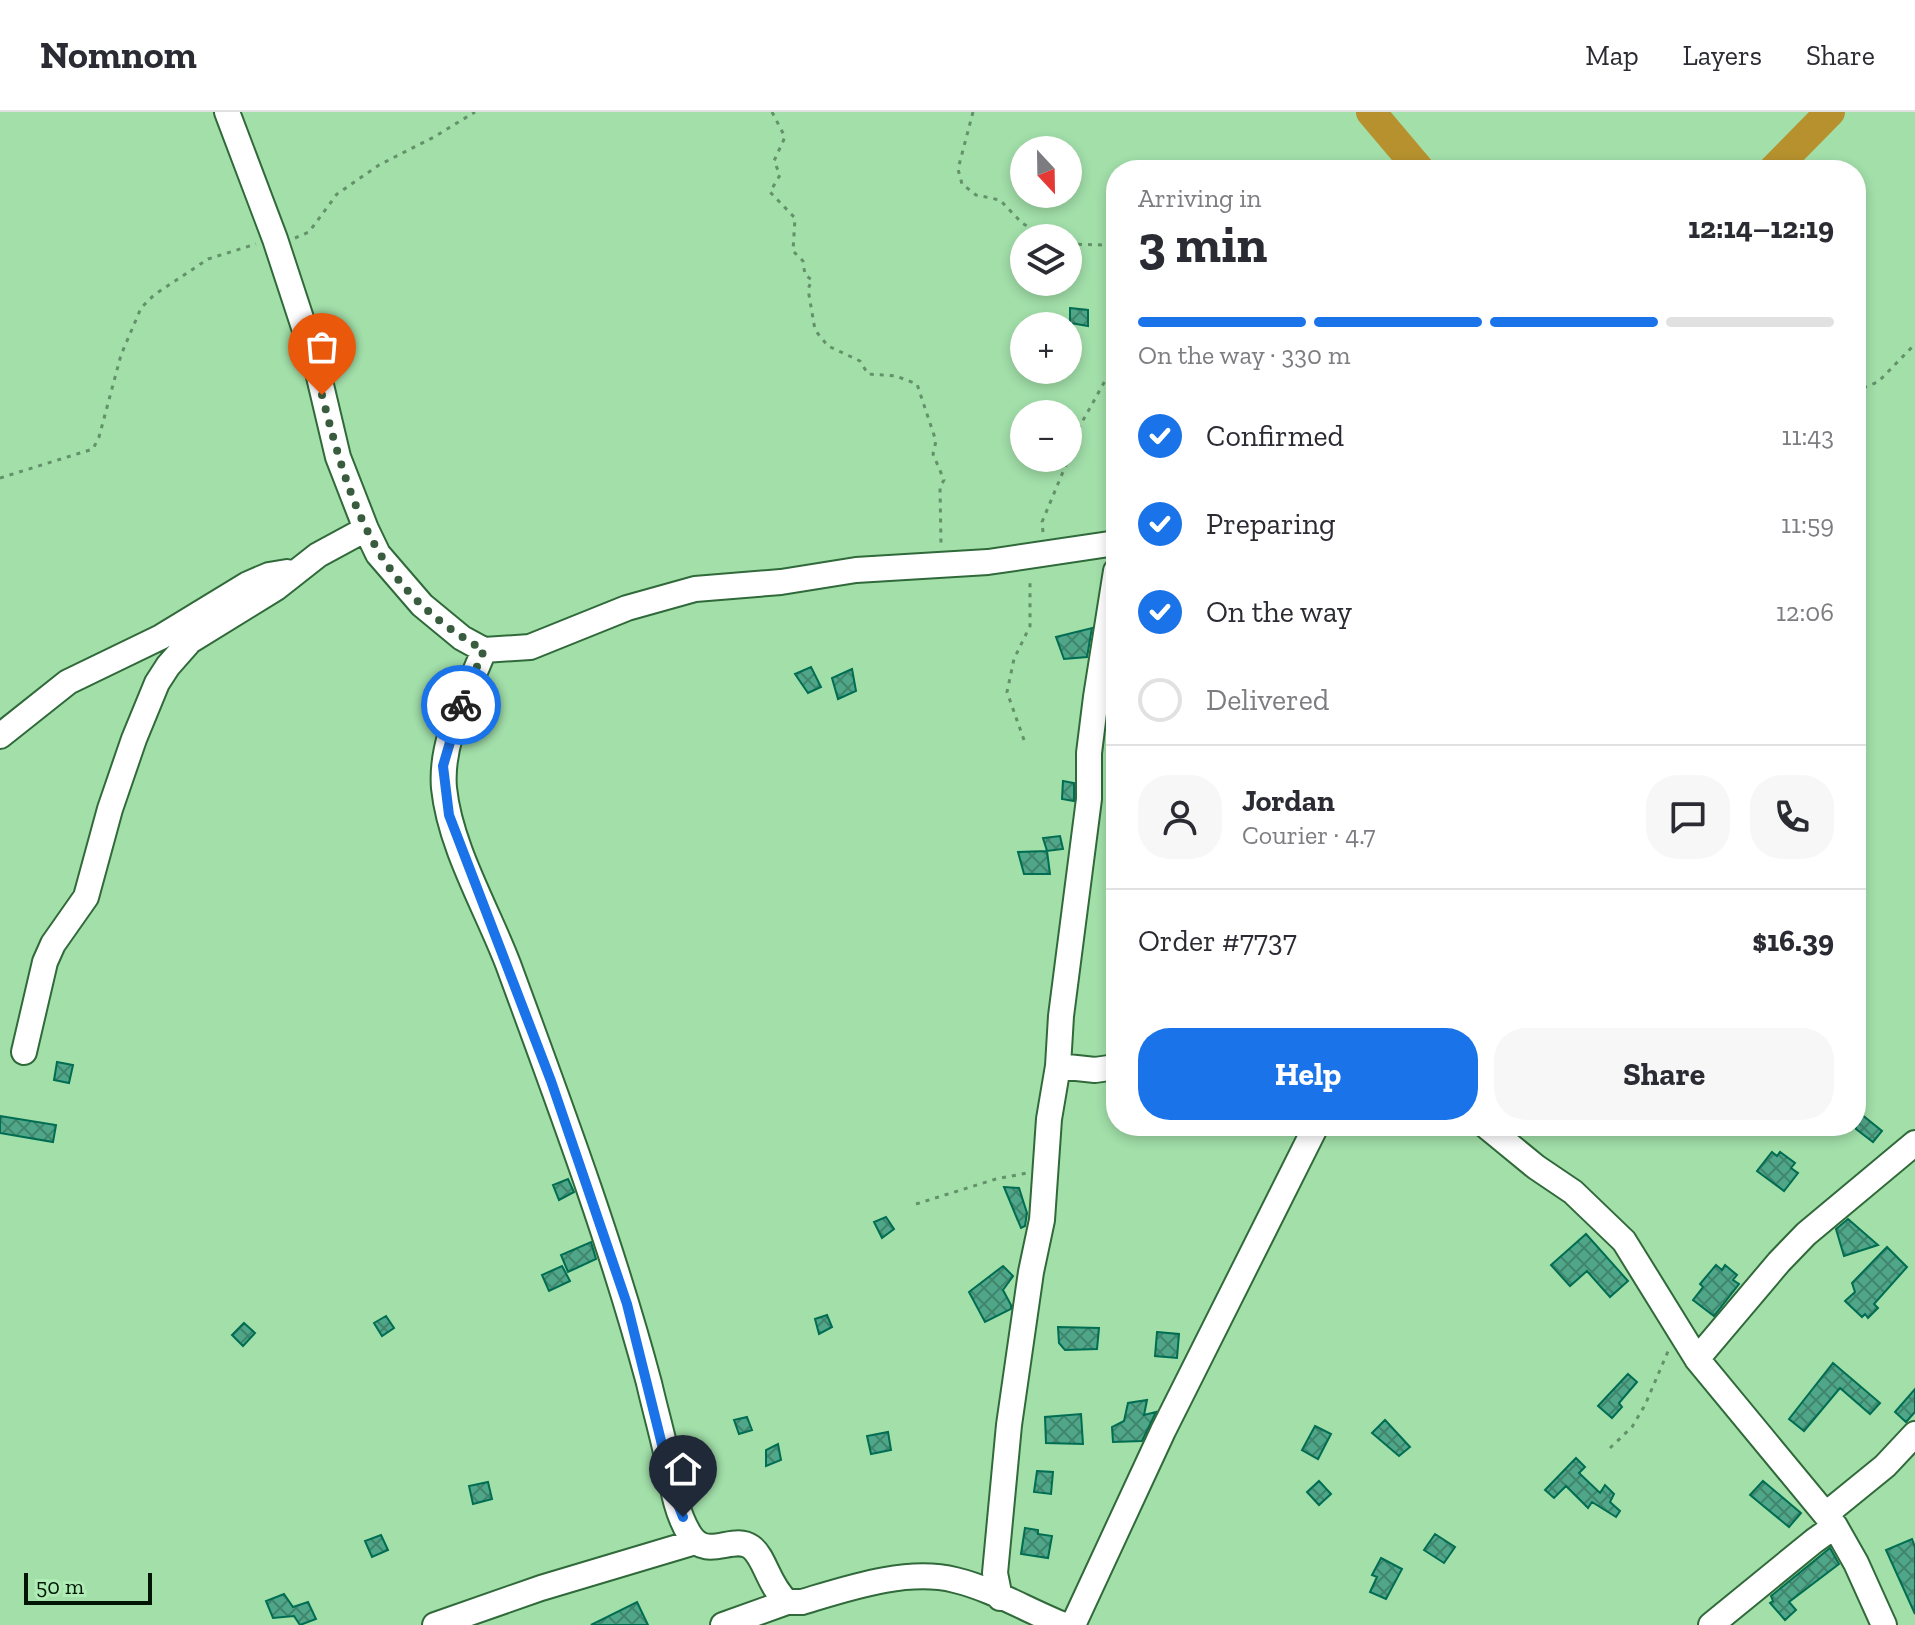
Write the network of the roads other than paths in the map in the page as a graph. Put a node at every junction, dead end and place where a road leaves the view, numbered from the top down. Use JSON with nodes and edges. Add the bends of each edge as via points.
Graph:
{"nodes":[{"id":1,"x":227,"y":112,"type":"edge"},
{"id":2,"x":366,"y":529,"type":"junction"},
{"id":3,"x":1106,"y":545,"type":"edge"},
{"id":4,"x":293,"y":572,"type":"junction"},
{"id":5,"x":1106,"y":633,"type":"edge"},
{"id":6,"x":484,"y":650,"type":"junction"},
{"id":7,"x":0,"y":736,"type":"edge"},
{"id":8,"x":24,"y":1052,"type":"dead end"},
{"id":9,"x":1058,"y":1066,"type":"junction"},
{"id":10,"x":1106,"y":1068,"type":"edge"},
{"id":11,"x":1311,"y":1136,"type":"edge"},
{"id":12,"x":1498,"y":1136,"type":"edge"},
{"id":13,"x":1915,"y":1143,"type":"edge"},
{"id":14,"x":1697,"y":1359,"type":"junction"},
{"id":15,"x":1915,"y":1434,"type":"edge"},
{"id":16,"x":1830,"y":1520,"type":"junction"},
{"id":17,"x":695,"y":1542,"type":"junction"},
{"id":18,"x":1000,"y":1598,"type":"junction"},
{"id":19,"x":787,"y":1602,"type":"junction"},
{"id":20,"x":435,"y":1625,"type":"edge"},
{"id":21,"x":723,"y":1625,"type":"edge"},
{"id":22,"x":1064,"y":1625,"type":"edge"},
{"id":23,"x":1073,"y":1625,"type":"edge"},
{"id":24,"x":1711,"y":1625,"type":"edge"},
{"id":25,"x":1884,"y":1625,"type":"edge"}],
"edges":[{"from":1,"to":2,"type":"street","via":[[275,239],[316,364],[338,457]]},
{"from":2,"to":4,"type":"street"},
{"from":2,"to":6,"type":"street","via":[[378,554],[422,605]]},
{"from":3,"to":6,"type":"street","via":[[695,589],[627,608],[530,647]]},
{"from":4,"to":7,"type":"street","via":[[248,584],[161,637],[68,682]]},
{"from":4,"to":8,"type":"street","via":[[190,641],[157,683],[114,798],[86,897],[45,962]]},
{"from":5,"to":9,"type":"street"},
{"from":6,"to":17,"type":"street","via":[[443,766],[449,815],[583,1172],[627,1304],[675,1497]]},
{"from":9,"to":10,"type":"street"},
{"from":9,"to":18,"type":"street","via":[[1042,1220],[1009,1425],[995,1573]]},
{"from":11,"to":23,"type":"street"},
{"from":12,"to":14,"type":"street","via":[[1611,1226]]},
{"from":13,"to":14,"type":"street","via":[[1806,1234]]},
{"from":14,"to":16,"type":"street"},
{"from":15,"to":16,"type":"street"},
{"from":16,"to":24,"type":"street","via":[[1814,1541]]},
{"from":16,"to":25,"type":"street"},
{"from":17,"to":19,"type":"street","via":[[751,1547],[773,1588]]},
{"from":17,"to":20,"type":"street"},
{"from":18,"to":19,"type":"street","via":[[953,1579],[925,1576]]},
{"from":18,"to":22,"type":"street"},
{"from":19,"to":21,"type":"street"}]}
